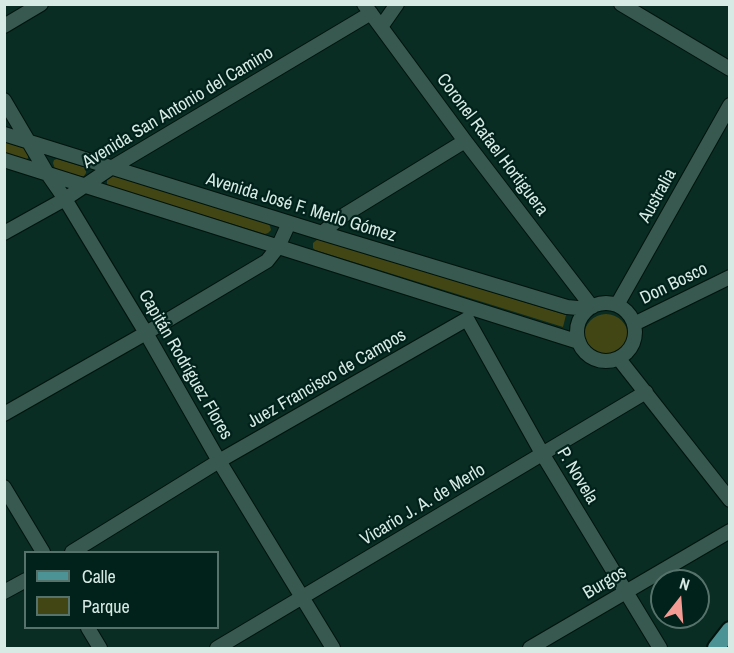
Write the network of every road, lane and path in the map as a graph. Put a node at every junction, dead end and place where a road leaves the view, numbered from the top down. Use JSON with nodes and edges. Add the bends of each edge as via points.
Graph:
{"nodes":[{"id":1,"x":41,"y":4,"type":"edge"},
{"id":2,"x":398,"y":4,"type":"edge"},
{"id":3,"x":621,"y":4,"type":"edge"},
{"id":4,"x":367,"y":9,"type":"edge"},
{"id":5,"x":4,"y":26,"type":"edge"},
{"id":6,"x":381,"y":27,"type":"junction"},
{"id":7,"x":729,"y":69,"type":"edge"},
{"id":8,"x":4,"y":100,"type":"edge"},
{"id":9,"x":729,"y":105,"type":"edge"},
{"id":10,"x":4,"y":134,"type":"edge"},
{"id":11,"x":28,"y":141,"type":"junction"},
{"id":12,"x":465,"y":141,"type":"junction"},
{"id":13,"x":4,"y":160,"type":"edge"},
{"id":14,"x":111,"y":168,"type":"junction"},
{"id":15,"x":47,"y":173,"type":"junction"},
{"id":16,"x":85,"y":186,"type":"junction"},
{"id":17,"x":66,"y":199,"type":"junction"},
{"id":18,"x":289,"y":223,"type":"junction"},
{"id":19,"x":4,"y":233,"type":"edge"},
{"id":20,"x":322,"y":233,"type":"junction"},
{"id":21,"x":278,"y":247,"type":"junction"},
{"id":22,"x":729,"y":277,"type":"edge"},
{"id":23,"x":617,"y":305,"type":"junction"},
{"id":24,"x":590,"y":308,"type":"junction"},
{"id":25,"x":468,"y":313,"type":"junction"},
{"id":26,"x":634,"y":324,"type":"junction"},
{"id":27,"x":146,"y":333,"type":"junction"},
{"id":28,"x":579,"y":342,"type":"junction"},
{"id":29,"x":619,"y":358,"type":"junction"},
{"id":30,"x":646,"y":392,"type":"junction"},
{"id":31,"x":4,"y":414,"type":"edge"},
{"id":32,"x":543,"y":454,"type":"junction"},
{"id":33,"x":219,"y":461,"type":"junction"},
{"id":34,"x":4,"y":488,"type":"edge"},
{"id":35,"x":729,"y":500,"type":"edge"},
{"id":36,"x":729,"y":531,"type":"edge"},
{"id":37,"x":43,"y":551,"type":"edge"},
{"id":38,"x":74,"y":551,"type":"edge"},
{"id":39,"x":24,"y":581,"type":"edge"},
{"id":40,"x":626,"y":591,"type":"junction"},
{"id":41,"x":4,"y":592,"type":"edge"},
{"id":42,"x":303,"y":597,"type":"junction"},
{"id":43,"x":89,"y":629,"type":"edge"},
{"id":44,"x":729,"y":630,"type":"edge"},
{"id":45,"x":100,"y":648,"type":"edge"},
{"id":46,"x":218,"y":648,"type":"edge"},
{"id":47,"x":333,"y":648,"type":"edge"},
{"id":48,"x":530,"y":648,"type":"edge"},
{"id":49,"x":660,"y":648,"type":"edge"},
{"id":50,"x":716,"y":648,"type":"edge"}],
"edges":[{"from":1,"to":5,"type":"street"},
{"from":2,"to":6,"type":"street"},
{"from":3,"to":7,"type":"street"},
{"from":4,"to":6,"type":"street","name":"Coronel Rafael Hortiguera"},
{"from":4,"to":14,"type":"street","name":"Avenida San Antonio del Camino"},
{"from":6,"to":12,"type":"street","name":"Coronel Rafael Hortiguera"},
{"from":8,"to":11,"type":"street","name":"Capitán Rodríguez Flores"},
{"from":9,"to":23,"type":"street","name":"Australia"},
{"from":10,"to":11,"type":"street","name":"Avenida José F. Merlo Gómez"},
{"from":11,"to":14,"type":"street","name":"Avenida José F. Merlo Gómez"},
{"from":11,"to":15,"type":"street","name":"Capitán Rodríguez Flores"},
{"from":12,"to":20,"type":"street","via":[[340,217]]},
{"from":12,"to":24,"type":"street","name":"Coronel Rafael Hortiguera"},
{"from":13,"to":15,"type":"street"},
{"from":14,"to":16,"type":"street","name":"Avenida San Antonio del Camino"},
{"from":14,"to":18,"type":"street","name":"Avenida José F. Merlo Gómez"},
{"from":15,"to":16,"type":"street"},
{"from":15,"to":17,"type":"street","name":"Capitán Rodríguez Flores"},
{"from":16,"to":17,"type":"street","name":"Avenida San Antonio del Camino"},
{"from":16,"to":21,"type":"street"},
{"from":17,"to":19,"type":"street","name":"Avenida San Antonio del Camino"},
{"from":17,"to":27,"type":"street","name":"Capitán Rodríguez Flores"},
{"from":18,"to":20,"type":"street","name":"Avenida José F. Merlo Gómez"},
{"from":18,"to":21,"type":"street"},
{"from":20,"to":24,"type":"street","name":"Avenida José F. Merlo Gómez","via":[[567,307]]},
{"from":21,"to":25,"type":"street"},
{"from":21,"to":27,"type":"street","via":[[267,261]]},
{"from":22,"to":26,"type":"street","name":"Don Bosco"},
{"from":23,"to":24,"type":"street"},
{"from":23,"to":26,"type":"street"},
{"from":24,"to":28,"type":"street","via":[[578,324]]},
{"from":25,"to":28,"type":"street"},
{"from":25,"to":32,"type":"street","name":"P. Novela"},
{"from":25,"to":33,"type":"street","name":"Juez Francisco de Campos"},
{"from":26,"to":29,"type":"street","via":[[632,346]]},
{"from":27,"to":31,"type":"street"},
{"from":27,"to":33,"type":"street","name":"Capitán Rodríguez Flores"},
{"from":28,"to":29,"type":"street","via":[[595,359]]},
{"from":29,"to":30,"type":"street"},
{"from":30,"to":32,"type":"street","name":"Vicario J. A. de Merlo"},
{"from":30,"to":35,"type":"street"},
{"from":32,"to":40,"type":"street","name":"P. Novela"},
{"from":32,"to":42,"type":"street","name":"Vicario J. A. de Merlo"},
{"from":33,"to":38,"type":"street","name":"Juez Francisco de Campos"},
{"from":33,"to":42,"type":"street","name":"Capitán Rodríguez Flores"},
{"from":34,"to":37,"type":"street"},
{"from":36,"to":40,"type":"street","name":"Burgos"},
{"from":39,"to":41,"type":"street"},
{"from":40,"to":48,"type":"street","name":"Burgos"},
{"from":40,"to":49,"type":"street","name":"P. Novela"},
{"from":42,"to":46,"type":"street","name":"Vicario J. A. de Merlo"},
{"from":42,"to":47,"type":"street","name":"Capitán Rodríguez Flores"},
{"from":43,"to":45,"type":"street"},
{"from":44,"to":50,"type":"main road"}]}
